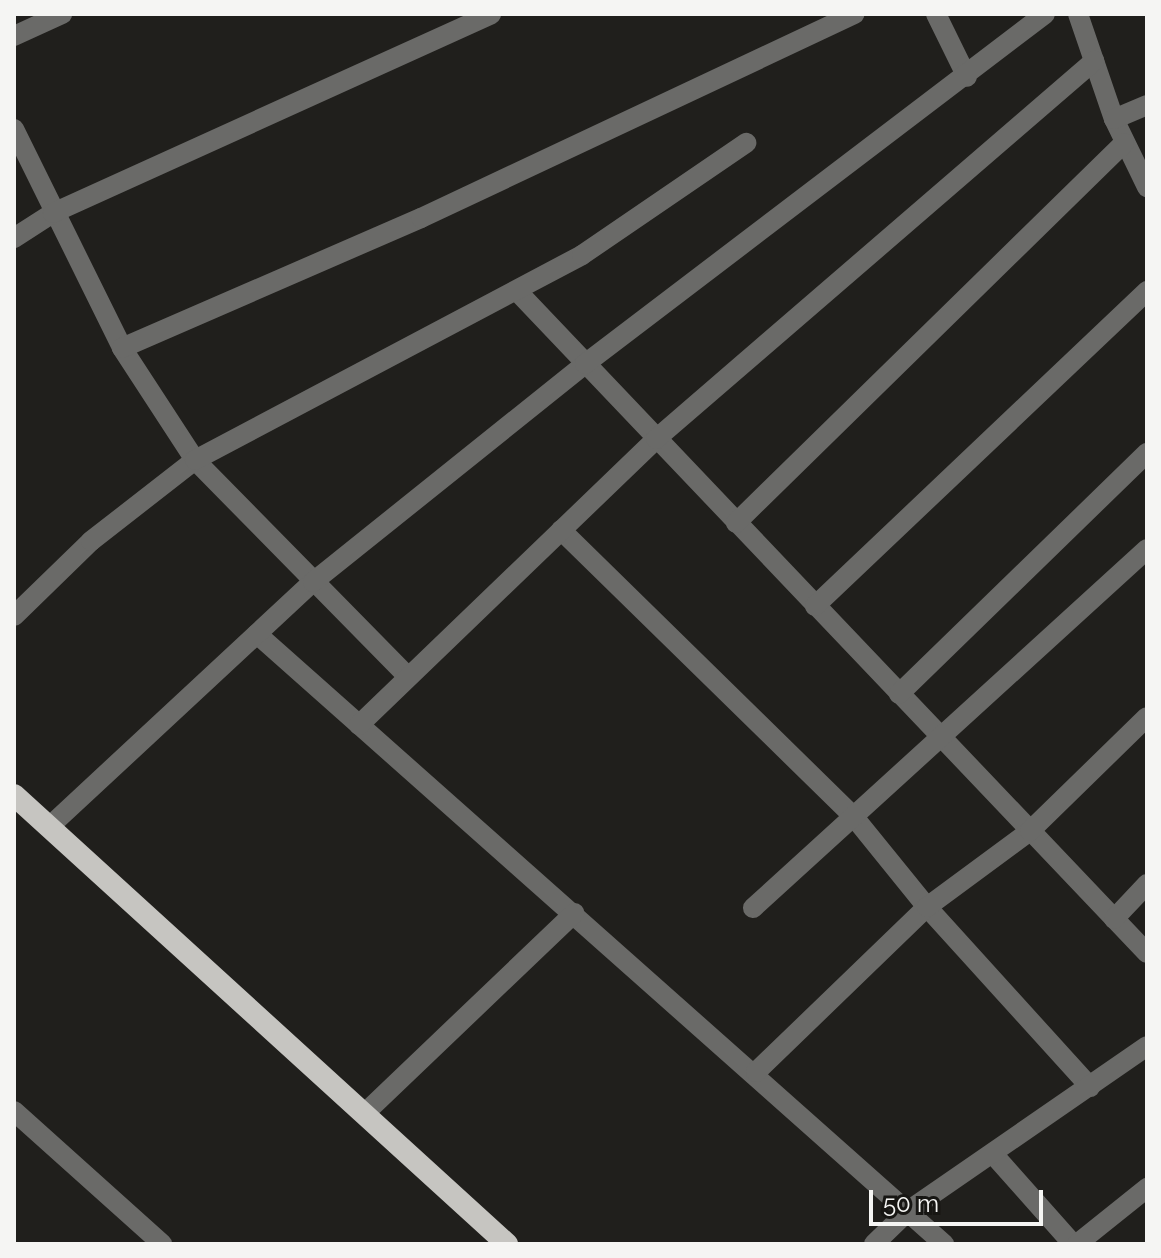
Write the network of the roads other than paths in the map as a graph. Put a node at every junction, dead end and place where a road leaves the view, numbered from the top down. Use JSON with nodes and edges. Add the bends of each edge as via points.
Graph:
{"nodes":[{"id":1,"x":62,"y":14,"type":"edge"},
{"id":2,"x":491,"y":14,"type":"edge"},
{"id":3,"x":854,"y":14,"type":"edge"},
{"id":4,"x":936,"y":14,"type":"edge"},
{"id":5,"x":1045,"y":14,"type":"edge"},
{"id":6,"x":1078,"y":14,"type":"edge"},
{"id":7,"x":466,"y":19,"type":"edge"},
{"id":8,"x":14,"y":36,"type":"edge"},
{"id":9,"x":1094,"y":61,"type":"junction"},
{"id":10,"x":967,"y":77,"type":"junction"},
{"id":11,"x":1147,"y":105,"type":"edge"},
{"id":12,"x":1114,"y":119,"type":"junction"},
{"id":13,"x":14,"y":129,"type":"edge"},
{"id":14,"x":746,"y":143,"type":"dead end"},
{"id":15,"x":1124,"y":143,"type":"junction"},
{"id":16,"x":1147,"y":187,"type":"edge"},
{"id":17,"x":53,"y":213,"type":"junction"},
{"id":18,"x":14,"y":238,"type":"edge"},
{"id":19,"x":517,"y":291,"type":"junction"},
{"id":20,"x":1147,"y":291,"type":"edge"},
{"id":21,"x":122,"y":348,"type":"junction"},
{"id":22,"x":585,"y":364,"type":"junction"},
{"id":23,"x":656,"y":439,"type":"junction"},
{"id":24,"x":1147,"y":453,"type":"edge"},
{"id":25,"x":195,"y":460,"type":"junction"},
{"id":26,"x":736,"y":523,"type":"junction"},
{"id":27,"x":561,"y":530,"type":"junction"},
{"id":28,"x":1147,"y":549,"type":"edge"},
{"id":29,"x":313,"y":582,"type":"junction"},
{"id":30,"x":815,"y":606,"type":"junction"},
{"id":31,"x":14,"y":616,"type":"edge"},
{"id":32,"x":257,"y":634,"type":"junction"},
{"id":33,"x":408,"y":677,"type":"junction"},
{"id":34,"x":899,"y":694,"type":"junction"},
{"id":35,"x":1147,"y":717,"type":"edge"},
{"id":36,"x":359,"y":725,"type":"junction"},
{"id":37,"x":940,"y":737,"type":"junction"},
{"id":38,"x":14,"y":795,"type":"edge"},
{"id":39,"x":854,"y":817,"type":"junction"},
{"id":40,"x":49,"y":827,"type":"junction"},
{"id":41,"x":1030,"y":831,"type":"junction"},
{"id":42,"x":1147,"y":884,"type":"edge"},
{"id":43,"x":927,"y":907,"type":"junction"},
{"id":44,"x":753,"y":908,"type":"dead end"},
{"id":45,"x":574,"y":913,"type":"junction"},
{"id":46,"x":1114,"y":919,"type":"junction"},
{"id":47,"x":1147,"y":953,"type":"edge"},
{"id":48,"x":1147,"y":1046,"type":"edge"},
{"id":49,"x":756,"y":1072,"type":"junction"},
{"id":50,"x":1090,"y":1087,"type":"junction"},
{"id":51,"x":14,"y":1111,"type":"edge"},
{"id":52,"x":364,"y":1114,"type":"junction"},
{"id":53,"x":993,"y":1154,"type":"junction"},
{"id":54,"x":1147,"y":1188,"type":"edge"},
{"id":55,"x":908,"y":1211,"type":"junction"},
{"id":56,"x":162,"y":1244,"type":"edge"},
{"id":57,"x":507,"y":1244,"type":"edge"},
{"id":58,"x":874,"y":1244,"type":"edge"},
{"id":59,"x":944,"y":1244,"type":"edge"},
{"id":60,"x":1075,"y":1244,"type":"edge"}],
"edges":[{"from":1,"to":8,"type":"street"},
{"from":2,"to":7,"type":"street"},
{"from":3,"to":21,"type":"street","via":[[421,218]]},
{"from":4,"to":10,"type":"street"},
{"from":5,"to":10,"type":"street"},
{"from":6,"to":9,"type":"street"},
{"from":7,"to":17,"type":"street"},
{"from":9,"to":12,"type":"street"},
{"from":9,"to":23,"type":"street"},
{"from":10,"to":22,"type":"street"},
{"from":11,"to":12,"type":"street"},
{"from":12,"to":15,"type":"street"},
{"from":13,"to":17,"type":"street"},
{"from":14,"to":19,"type":"street","via":[[582,255]]},
{"from":15,"to":16,"type":"street"},
{"from":15,"to":26,"type":"street"},
{"from":17,"to":18,"type":"street"},
{"from":17,"to":21,"type":"street"},
{"from":19,"to":22,"type":"street"},
{"from":19,"to":25,"type":"street"},
{"from":20,"to":30,"type":"street"},
{"from":21,"to":25,"type":"street"},
{"from":22,"to":23,"type":"street"},
{"from":22,"to":29,"type":"street"},
{"from":23,"to":26,"type":"street"},
{"from":23,"to":27,"type":"street"},
{"from":24,"to":34,"type":"street"},
{"from":25,"to":29,"type":"street"},
{"from":25,"to":31,"type":"street","via":[[91,541]]},
{"from":26,"to":30,"type":"street"},
{"from":27,"to":33,"type":"street"},
{"from":27,"to":39,"type":"street"},
{"from":28,"to":37,"type":"street"},
{"from":29,"to":32,"type":"street"},
{"from":29,"to":33,"type":"street"},
{"from":30,"to":34,"type":"street"},
{"from":32,"to":36,"type":"street"},
{"from":32,"to":40,"type":"street"},
{"from":33,"to":36,"type":"street"},
{"from":34,"to":37,"type":"street"},
{"from":35,"to":41,"type":"street"},
{"from":36,"to":45,"type":"street"},
{"from":37,"to":39,"type":"street"},
{"from":37,"to":41,"type":"street"},
{"from":38,"to":40,"type":"highway"},
{"from":39,"to":43,"type":"street"},
{"from":39,"to":44,"type":"street"},
{"from":40,"to":52,"type":"highway"},
{"from":41,"to":43,"type":"street"},
{"from":41,"to":46,"type":"street"},
{"from":42,"to":46,"type":"street"},
{"from":43,"to":49,"type":"street"},
{"from":43,"to":50,"type":"street"},
{"from":45,"to":49,"type":"street"},
{"from":45,"to":52,"type":"street"},
{"from":46,"to":47,"type":"street"},
{"from":48,"to":50,"type":"street"},
{"from":49,"to":55,"type":"street"},
{"from":50,"to":53,"type":"street"},
{"from":51,"to":56,"type":"street"},
{"from":52,"to":57,"type":"highway"},
{"from":53,"to":55,"type":"street"},
{"from":53,"to":60,"type":"street"},
{"from":54,"to":60,"type":"street"},
{"from":55,"to":58,"type":"street"},
{"from":55,"to":59,"type":"street"}]}
